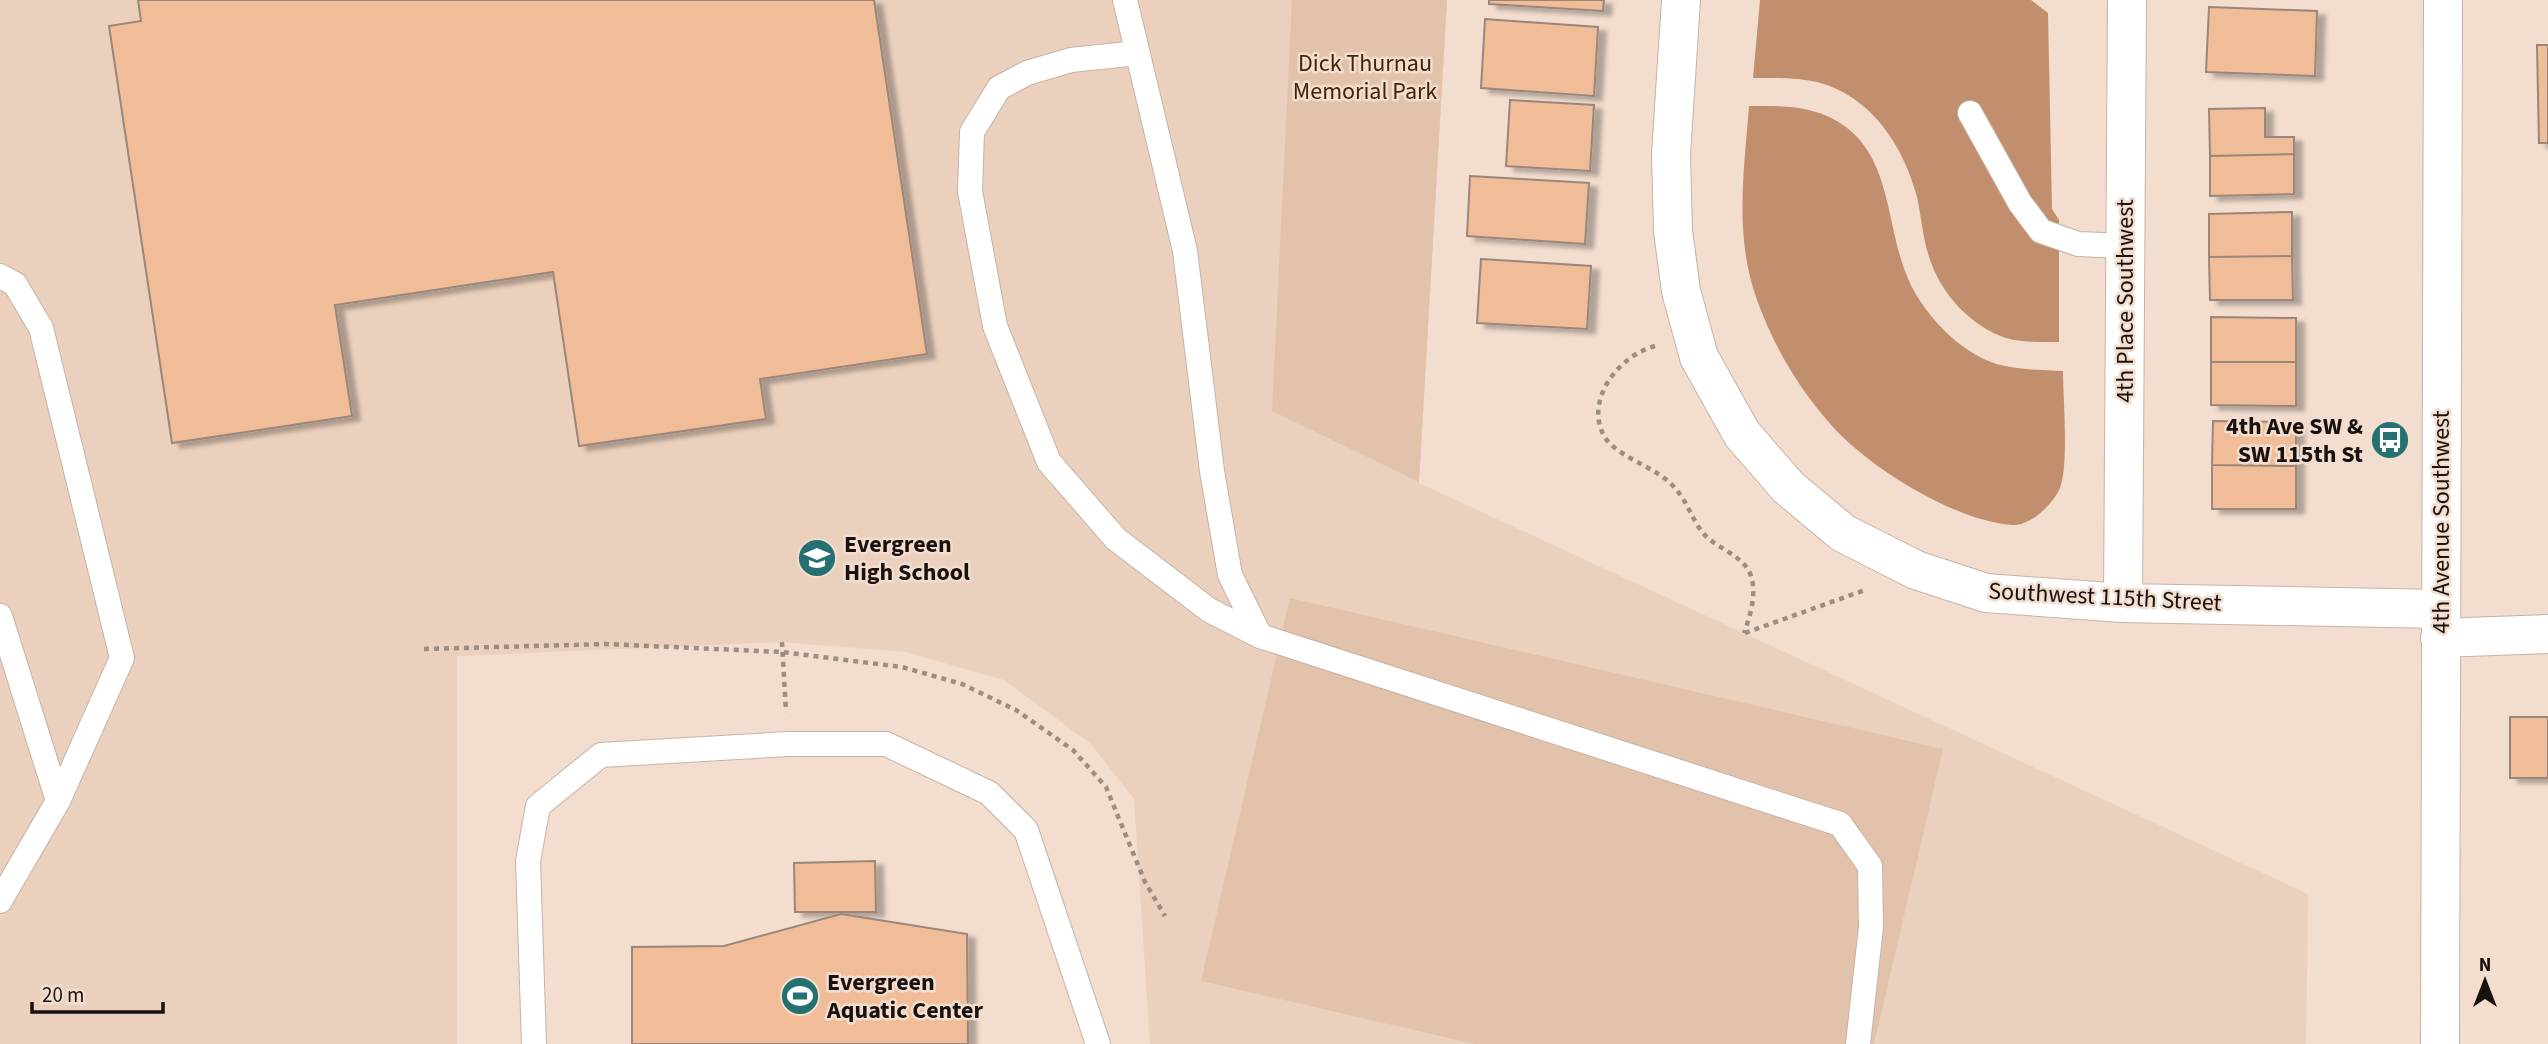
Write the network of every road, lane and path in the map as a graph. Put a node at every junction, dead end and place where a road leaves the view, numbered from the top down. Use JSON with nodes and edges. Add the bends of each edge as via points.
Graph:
{"nodes":[{"id":1,"x":1125,"y":0,"type":"edge"},
{"id":2,"x":1681,"y":0,"type":"edge"},
{"id":3,"x":2127,"y":0,"type":"edge"},
{"id":4,"x":2443,"y":0,"type":"edge"},
{"id":5,"x":1138,"y":53,"type":"junction"},
{"id":6,"x":1970,"y":113,"type":"dead end"},
{"id":7,"x":2125,"y":246,"type":"junction"},
{"id":8,"x":0,"y":276,"type":"edge"},
{"id":9,"x":1696,"y":346,"type":"junction"},
{"id":10,"x":1916,"y":570,"type":"junction"},
{"id":11,"x":2123,"y":603,"type":"junction"},
{"id":12,"x":0,"y":616,"type":"edge"},
{"id":13,"x":2440,"y":623,"type":"junction"},
{"id":14,"x":2548,"y":634,"type":"edge"},
{"id":15,"x":1260,"y":636,"type":"junction"},
{"id":16,"x":782,"y":642,"type":"dead end"},
{"id":17,"x":424,"y":649,"type":"dead end"},
{"id":18,"x":782,"y":652,"type":"junction"},
{"id":19,"x":788,"y":744,"type":"junction"},
{"id":20,"x":58,"y":801,"type":"junction"},
{"id":21,"x":0,"y":901,"type":"edge"},
{"id":22,"x":1165,"y":916,"type":"dead end"},
{"id":23,"x":534,"y":1044,"type":"edge"},
{"id":24,"x":1098,"y":1044,"type":"edge"},
{"id":25,"x":1858,"y":1044,"type":"edge"},
{"id":26,"x":2440,"y":1044,"type":"edge"}],
"edges":[{"from":1,"to":5,"type":"lane"},
{"from":2,"to":9,"type":"street","name":"Southwest 115th Street","via":[[1671,154],[1673,230],[1681,291]]},
{"from":3,"to":7,"type":"street","name":"4th Place Southwest"},
{"from":4,"to":13,"type":"street","name":"4th Avenue Southwest"},
{"from":5,"to":15,"type":"lane","via":[[1185,251],[1212,471],[1230,575]]},
{"from":5,"to":15,"type":"lane","via":[[1071,60],[1027,73],[999,88],[972,132],[970,191],[995,326],[1049,462],[1116,539],[1209,610]]},
{"from":6,"to":7,"type":"lane","via":[[2020,203],[2041,231],[2078,244]]},
{"from":7,"to":11,"type":"street","name":"4th Place Southwest"},
{"from":8,"to":20,"type":"lane","via":[[15,284],[41,328],[122,658]]},
{"from":9,"to":10,"type":"street","name":"Southwest 115th Street","via":[[1742,434],[1788,487],[1843,533]]},
{"from":9,"to":10,"type":"path","via":[[1643,349],[1602,391],[1599,422],[1614,448],[1668,481],[1685,499],[1704,535],[1731,552],[1751,575],[1754,596],[1744,634]]},
{"from":10,"to":11,"type":"street","name":"Southwest 115th Street","via":[[1986,593]]},
{"from":11,"to":13,"type":"street","name":"Southwest 115th Street"},
{"from":12,"to":20,"type":"lane"},
{"from":13,"to":14,"type":"street","name":"Southwest 115th Street"},
{"from":13,"to":26,"type":"street","name":"4th Avenue Southwest"},
{"from":15,"to":25,"type":"lane","via":[[1840,824],[1870,866],[1871,927]]},
{"from":16,"to":18,"type":"path"},
{"from":17,"to":18,"type":"path","via":[[606,644]]},
{"from":18,"to":19,"type":"path"},
{"from":18,"to":22,"type":"path","via":[[902,667],[962,684],[1016,710],[1073,750],[1106,787],[1145,882]]},
{"from":19,"to":23,"type":"lane","via":[[601,755],[538,806],[528,862]]},
{"from":19,"to":24,"type":"lane","via":[[886,744],[989,793],[1026,830]]},
{"from":20,"to":21,"type":"lane"}]}
